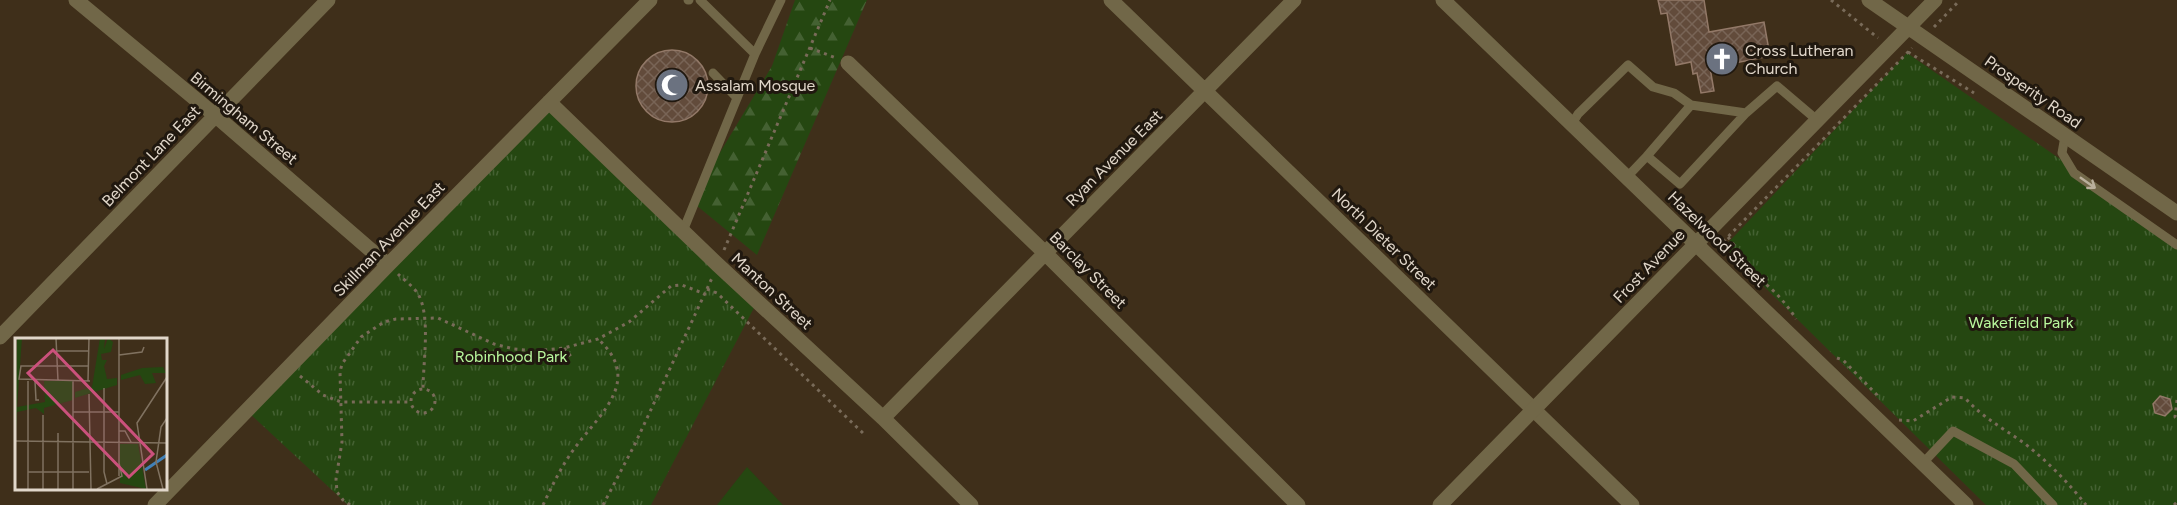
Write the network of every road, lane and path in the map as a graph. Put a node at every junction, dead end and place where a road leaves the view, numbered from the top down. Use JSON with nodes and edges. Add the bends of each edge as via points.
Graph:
{"nodes":[{"id":1,"x":76,"y":0,"type":"edge"},
{"id":2,"x":328,"y":0,"type":"edge"},
{"id":3,"x":650,"y":0,"type":"edge"},
{"id":4,"x":700,"y":0,"type":"edge"},
{"id":5,"x":781,"y":0,"type":"edge"},
{"id":6,"x":1111,"y":0,"type":"edge"},
{"id":7,"x":1294,"y":0,"type":"edge"},
{"id":8,"x":1443,"y":0,"type":"edge"},
{"id":9,"x":1831,"y":0,"type":"edge"},
{"id":10,"x":1869,"y":0,"type":"edge"},
{"id":11,"x":1935,"y":0,"type":"edge"},
{"id":12,"x":1908,"y":27,"type":"junction"},
{"id":13,"x":1892,"y":43,"type":"junction"},
{"id":14,"x":810,"y":48,"type":"dead end"},
{"id":15,"x":755,"y":54,"type":"junction"},
{"id":16,"x":848,"y":63,"type":"joint"},
{"id":17,"x":713,"y":73,"type":"dead end"},
{"id":18,"x":1205,"y":90,"type":"junction"},
{"id":19,"x":1976,"y":94,"type":"dead end"},
{"id":20,"x":737,"y":98,"type":"junction"},
{"id":21,"x":549,"y":102,"type":"junction"},
{"id":22,"x":1691,"y":105,"type":"junction"},
{"id":23,"x":1746,"y":113,"type":"junction"},
{"id":24,"x":216,"y":116,"type":"junction"},
{"id":25,"x":1817,"y":120,"type":"junction"},
{"id":26,"x":1572,"y":124,"type":"junction"},
{"id":27,"x":2065,"y":136,"type":"junction"},
{"id":28,"x":1647,"y":156,"type":"junction"},
{"id":29,"x":1627,"y":177,"type":"junction"},
{"id":30,"x":2177,"y":213,"type":"edge"},
{"id":31,"x":1715,"y":224,"type":"junction"},
{"id":32,"x":683,"y":231,"type":"junction"},
{"id":33,"x":1696,"y":244,"type":"junction"},
{"id":34,"x":2177,"y":245,"type":"edge"},
{"id":35,"x":1045,"y":253,"type":"junction"},
{"id":36,"x":388,"y":265,"type":"junction"},
{"id":37,"x":707,"y":289,"type":"dead end"},
{"id":38,"x":705,"y":294,"type":"dead end"},
{"id":39,"x":424,"y":317,"type":"junction"},
{"id":40,"x":1798,"y":322,"type":"dead end"},
{"id":41,"x":0,"y":337,"type":"edge"},
{"id":42,"x":598,"y":339,"type":"junction"},
{"id":43,"x":564,"y":348,"type":"junction"},
{"id":44,"x":1829,"y":356,"type":"dead end"},
{"id":45,"x":573,"y":359,"type":"dead end"},
{"id":46,"x":289,"y":367,"type":"junction"},
{"id":47,"x":423,"y":389,"type":"junction"},
{"id":48,"x":2177,"y":400,"type":"edge"},
{"id":49,"x":341,"y":402,"type":"junction"},
{"id":50,"x":411,"y":402,"type":"junction"},
{"id":51,"x":1880,"y":404,"type":"dead end"},
{"id":52,"x":1533,"y":410,"type":"junction"},
{"id":53,"x":883,"y":418,"type":"junction"},
{"id":54,"x":2177,"y":419,"type":"edge"},
{"id":55,"x":1893,"y":420,"type":"dead end"},
{"id":56,"x":865,"y":435,"type":"dead end"},
{"id":57,"x":1923,"y":463,"type":"junction"},
{"id":58,"x":2177,"y":502,"type":"edge"},
{"id":59,"x":155,"y":505,"type":"edge"},
{"id":60,"x":350,"y":505,"type":"edge"},
{"id":61,"x":543,"y":505,"type":"edge"},
{"id":62,"x":971,"y":505,"type":"edge"},
{"id":63,"x":1298,"y":505,"type":"edge"},
{"id":64,"x":1440,"y":505,"type":"edge"},
{"id":65,"x":1632,"y":505,"type":"edge"},
{"id":66,"x":1966,"y":505,"type":"edge"},
{"id":67,"x":2053,"y":505,"type":"edge"},
{"id":68,"x":2086,"y":505,"type":"edge"},
{"id":69,"x":2174,"y":505,"type":"edge"}],
"edges":[{"from":1,"to":24,"type":"street","name":"Birmingham Street"},
{"from":2,"to":24,"type":"street","name":"Belmont Lane East"},
{"from":3,"to":21,"type":"street","name":"Skillman Avenue East"},
{"from":4,"to":15,"type":"lane"},
{"from":5,"to":15,"type":"lane"},
{"from":6,"to":18,"type":"street","name":"North Dieter Street"},
{"from":7,"to":18,"type":"street","name":"Ryan Avenue East"},
{"from":8,"to":26,"type":"street","name":"Hazelwood Street"},
{"from":9,"to":13,"type":"path","via":[[1874,37]]},
{"from":10,"to":12,"type":"street","name":"Prosperity Road"},
{"from":11,"to":12,"type":"street","name":"Frost Avenue"},
{"from":12,"to":13,"type":"street","name":"Frost Avenue"},
{"from":12,"to":27,"type":"street","name":"Prosperity Road"},
{"from":13,"to":19,"type":"path"},
{"from":13,"to":25,"type":"street","name":"Frost Avenue"},
{"from":14,"to":16,"type":"path"},
{"from":15,"to":20,"type":"lane"},
{"from":16,"to":35,"type":"street","name":"Barclay Street"},
{"from":17,"to":20,"type":"lane"},
{"from":18,"to":35,"type":"street","name":"Ryan Avenue East"},
{"from":18,"to":52,"type":"street","name":"North Dieter Street"},
{"from":20,"to":32,"type":"lane"},
{"from":21,"to":32,"type":"street","name":"Manton Street"},
{"from":21,"to":36,"type":"street","name":"Skillman Avenue East"},
{"from":22,"to":23,"type":"lane"},
{"from":22,"to":26,"type":"lane","via":[[1674,93],[1653,87],[1628,65]]},
{"from":22,"to":28,"type":"lane"},
{"from":23,"to":25,"type":"lane","via":[[1777,86]]},
{"from":23,"to":28,"type":"lane","via":[[1680,184]]},
{"from":24,"to":36,"type":"street","name":"Birmingham Street"},
{"from":24,"to":41,"type":"street","name":"Belmont Lane East"},
{"from":25,"to":31,"type":"street","name":"Frost Avenue"},
{"from":26,"to":29,"type":"street","name":"Hazelwood Street"},
{"from":27,"to":30,"type":"street","name":"Prosperity Road"},
{"from":27,"to":34,"type":"lane","one_way":true,"via":[[2062,153],[2074,173]]},
{"from":28,"to":29,"type":"lane"},
{"from":29,"to":33,"type":"street","name":"Hazelwood Street"},
{"from":31,"to":33,"type":"street","name":"Frost Avenue"},
{"from":31,"to":40,"type":"path","via":[[1734,245],[1738,263],[1758,277]]},
{"from":32,"to":53,"type":"street","name":"Manton Street"},
{"from":33,"to":52,"type":"street","name":"Frost Avenue"},
{"from":33,"to":57,"type":"street","name":"Hazelwood Street"},
{"from":35,"to":53,"type":"street","name":"Ryan Avenue East"},
{"from":35,"to":63,"type":"street","name":"Barclay Street"},
{"from":36,"to":39,"type":"path","via":[[418,294]]},
{"from":36,"to":46,"type":"street","name":"Skillman Avenue East"},
{"from":37,"to":56,"type":"path","via":[[717,293]]},
{"from":38,"to":42,"type":"path","via":[[682,285],[671,286],[629,322]]},
{"from":39,"to":43,"type":"path","via":[[438,318],[473,336],[514,349]]},
{"from":39,"to":47,"type":"path"},
{"from":39,"to":49,"type":"path","via":[[384,322],[361,337],[342,364]]},
{"from":42,"to":43,"type":"path"},
{"from":42,"to":61,"type":"path","via":[[616,366],[616,391],[609,407],[565,461]]},
{"from":43,"to":45,"type":"path"},
{"from":44,"to":51,"type":"path","via":[[1844,360],[1876,394]]},
{"from":46,"to":49,"type":"path","via":[[323,395]]},
{"from":46,"to":59,"type":"street","name":"Skillman Avenue East"},
{"from":47,"to":50,"type":"path","via":[[412,395]]},
{"from":47,"to":50,"type":"path","via":[[435,398],[433,408],[416,412]]},
{"from":48,"to":54,"type":"path"},
{"from":49,"to":50,"type":"path"},
{"from":49,"to":60,"type":"path","via":[[337,492]]},
{"from":52,"to":64,"type":"street","name":"Frost Avenue"},
{"from":52,"to":65,"type":"street","name":"North Dieter Street"},
{"from":53,"to":62,"type":"street","name":"Manton Street"},
{"from":55,"to":68,"type":"path","via":[[1913,421],[1952,397],[1965,398],[1979,414],[2024,444],[2068,482]]},
{"from":57,"to":66,"type":"street","name":"Hazelwood Street"},
{"from":57,"to":67,"type":"lane","via":[[1953,431],[2014,464]]},
{"from":58,"to":69,"type":"path"}]}
